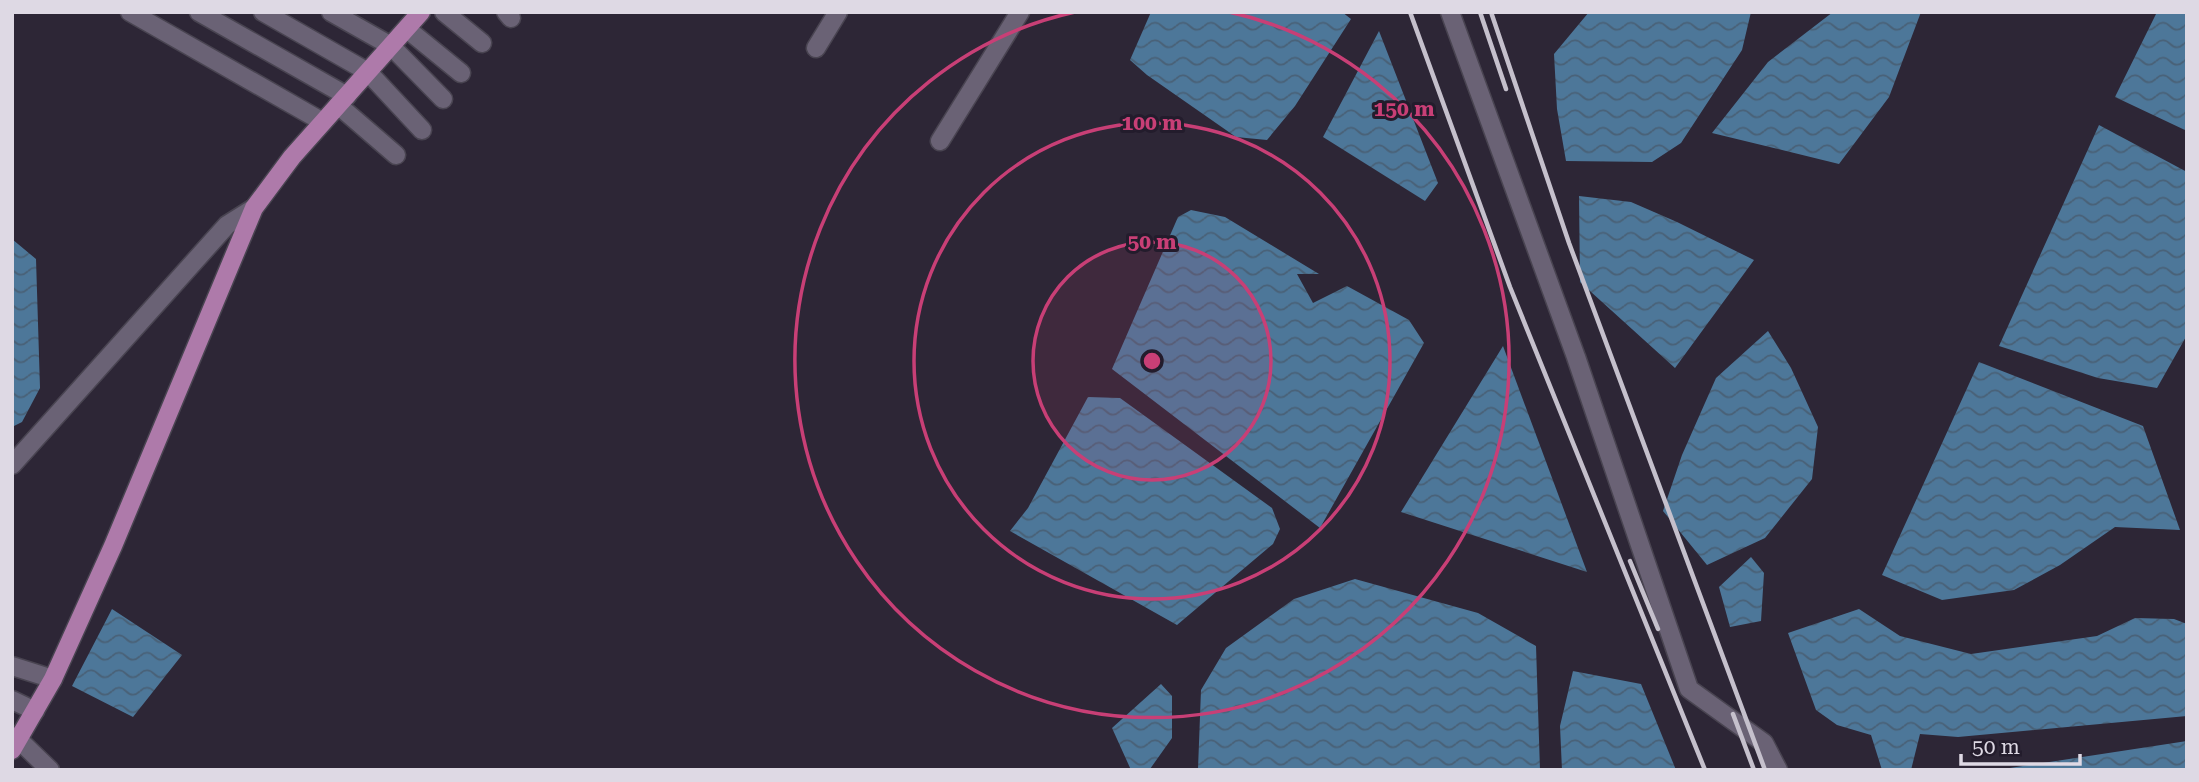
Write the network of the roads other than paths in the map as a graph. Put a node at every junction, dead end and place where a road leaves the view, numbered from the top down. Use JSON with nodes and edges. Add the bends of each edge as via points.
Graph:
{"nodes":[{"id":1,"x":130,"y":12,"type":"edge"},
{"id":2,"x":199,"y":12,"type":"edge"},
{"id":3,"x":262,"y":12,"type":"edge"},
{"id":4,"x":331,"y":12,"type":"edge"},
{"id":5,"x":444,"y":12,"type":"edge"},
{"id":6,"x":838,"y":12,"type":"edge"},
{"id":7,"x":1020,"y":12,"type":"edge"},
{"id":8,"x":1450,"y":12,"type":"edge"},
{"id":9,"x":412,"y":18,"type":"edge"},
{"id":10,"x":482,"y":43,"type":"dead end"},
{"id":11,"x":391,"y":46,"type":"junction"},
{"id":12,"x":816,"y":48,"type":"dead end"},
{"id":13,"x":368,"y":72,"type":"junction"},
{"id":14,"x":461,"y":73,"type":"dead end"},
{"id":15,"x":443,"y":99,"type":"dead end"},
{"id":16,"x":342,"y":100,"type":"junction"},
{"id":17,"x":323,"y":122,"type":"junction"},
{"id":18,"x":422,"y":130,"type":"dead end"},
{"id":19,"x":940,"y":141,"type":"dead end"},
{"id":20,"x":396,"y":155,"type":"dead end"},
{"id":21,"x":254,"y":208,"type":"junction"},
{"id":22,"x":12,"y":465,"type":"edge"},
{"id":23,"x":12,"y":666,"type":"edge"},
{"id":24,"x":53,"y":679,"type":"junction"},
{"id":25,"x":12,"y":700,"type":"edge"},
{"id":26,"x":34,"y":711,"type":"junction"},
{"id":27,"x":14,"y":742,"type":"edge"},
{"id":28,"x":50,"y":770,"type":"edge"},
{"id":29,"x":1778,"y":770,"type":"edge"}],
"edges":[{"from":1,"to":17,"type":"street"},
{"from":2,"to":16,"type":"street"},
{"from":3,"to":13,"type":"street"},
{"from":4,"to":11,"type":"street"},
{"from":5,"to":10,"type":"street"},
{"from":6,"to":12,"type":"street"},
{"from":7,"to":19,"type":"street"},
{"from":8,"to":29,"type":"street","via":[[1576,357],[1689,689],[1764,743]]},
{"from":9,"to":11,"type":"main road"},
{"from":9,"to":14,"type":"street"},
{"from":11,"to":13,"type":"main road"},
{"from":11,"to":15,"type":"street"},
{"from":13,"to":16,"type":"main road"},
{"from":13,"to":18,"type":"street"},
{"from":16,"to":17,"type":"main road"},
{"from":16,"to":20,"type":"street"},
{"from":17,"to":21,"type":"main road"},
{"from":21,"to":22,"type":"street","via":[[227,225]]},
{"from":21,"to":24,"type":"main road"},
{"from":23,"to":24,"type":"street"},
{"from":24,"to":26,"type":"main road"},
{"from":25,"to":26,"type":"street"},
{"from":26,"to":27,"type":"main road"},
{"from":27,"to":28,"type":"street"}]}
